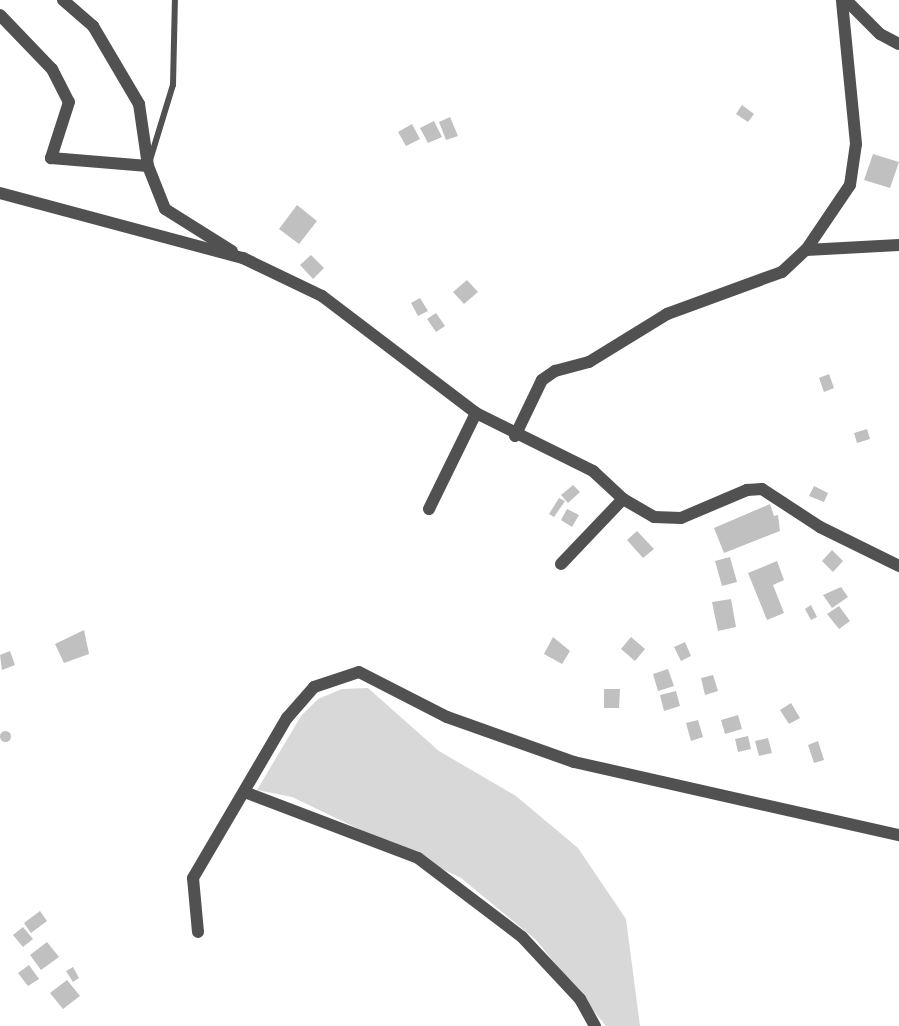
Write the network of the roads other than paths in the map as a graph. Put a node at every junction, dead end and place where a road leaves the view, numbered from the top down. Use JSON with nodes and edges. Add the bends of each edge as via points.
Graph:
{"nodes":[{"id":1,"x":63,"y":0,"type":"edge"},
{"id":2,"x":175,"y":0,"type":"edge"},
{"id":3,"x":844,"y":0,"type":"edge"},
{"id":4,"x":0,"y":15,"type":"edge"},
{"id":5,"x":899,"y":44,"type":"edge"},
{"id":6,"x":148,"y":166,"type":"junction"},
{"id":7,"x":0,"y":193,"type":"edge"},
{"id":8,"x":899,"y":245,"type":"edge"},
{"id":9,"x":806,"y":250,"type":"junction"},
{"id":10,"x":243,"y":258,"type":"junction"},
{"id":11,"x":476,"y":413,"type":"junction"},
{"id":12,"x":515,"y":436,"type":"junction"},
{"id":13,"x":624,"y":499,"type":"junction"},
{"id":14,"x":429,"y":509,"type":"dead end"},
{"id":15,"x":561,"y":564,"type":"dead end"},
{"id":16,"x":899,"y":566,"type":"edge"},
{"id":17,"x":247,"y":793,"type":"junction"},
{"id":18,"x":899,"y":835,"type":"edge"},
{"id":19,"x":198,"y":932,"type":"dead end"},
{"id":20,"x":595,"y":1026,"type":"edge"}],
"edges":[{"from":1,"to":6,"type":"street","via":[[93,26],[139,104]]},
{"from":2,"to":6,"type":"lane","via":[[173,85]]},
{"from":3,"to":5,"type":"street","via":[[880,34]]},
{"from":3,"to":9,"type":"street","via":[[856,144],[850,185]]},
{"from":4,"to":6,"type":"street","via":[[52,69],[69,102],[51,158]]},
{"from":6,"to":10,"type":"street","via":[[165,209]]},
{"from":7,"to":10,"type":"street"},
{"from":8,"to":9,"type":"street"},
{"from":9,"to":12,"type":"street","via":[[782,272],[667,314],[589,362],[555,371],[542,380]]},
{"from":10,"to":11,"type":"street","via":[[322,296]]},
{"from":11,"to":12,"type":"street"},
{"from":11,"to":14,"type":"street"},
{"from":12,"to":13,"type":"street","via":[[593,471]]},
{"from":13,"to":15,"type":"street"},
{"from":13,"to":16,"type":"street","via":[[654,517],[681,518],[747,490],[762,489],[820,527]]},
{"from":17,"to":18,"type":"street","via":[[287,718],[314,687],[359,672],[447,717],[574,762]]},
{"from":17,"to":19,"type":"street","via":[[193,878]]},
{"from":17,"to":20,"type":"street","via":[[418,858],[522,937],[580,999]]}]}
